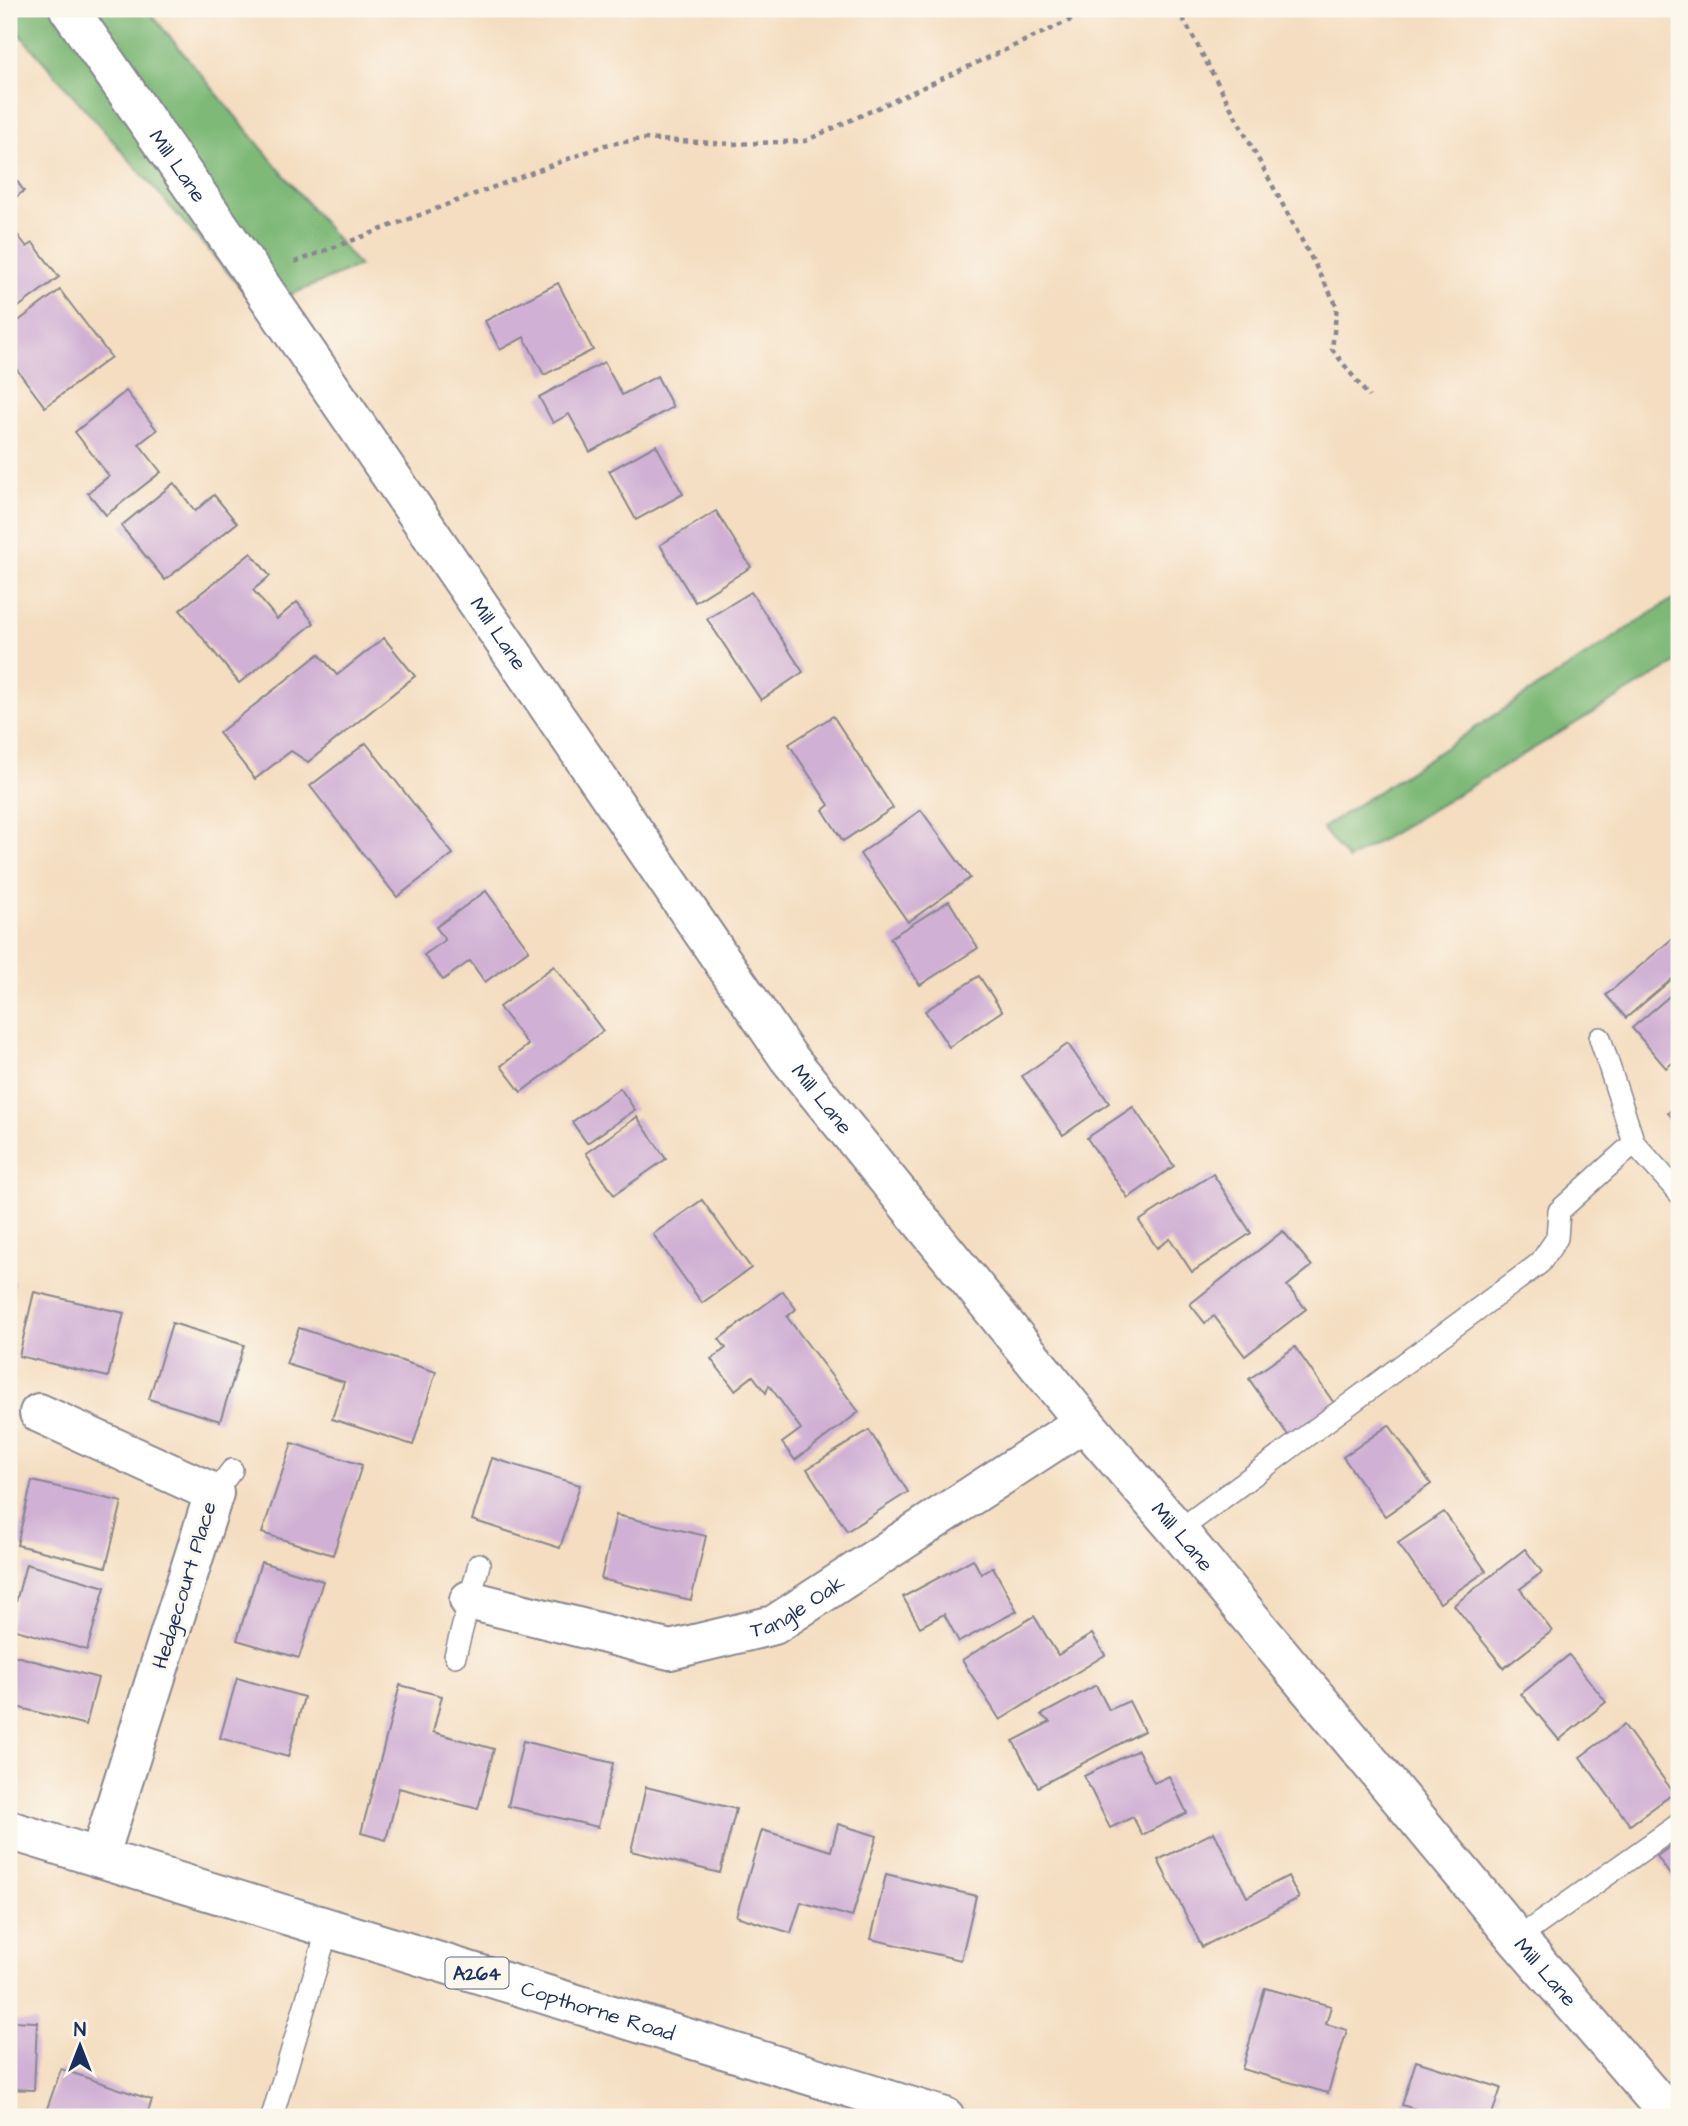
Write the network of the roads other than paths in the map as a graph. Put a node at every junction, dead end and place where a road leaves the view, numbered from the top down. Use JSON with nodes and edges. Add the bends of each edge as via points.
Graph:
{"nodes":[{"id":1,"x":69,"y":9,"type":"edge"},
{"id":2,"x":1600,"y":1038,"type":"dead end"},
{"id":3,"x":1634,"y":1143,"type":"junction"},
{"id":4,"x":1679,"y":1193,"type":"edge"},
{"id":5,"x":39,"y":1413,"type":"dead end"},
{"id":6,"x":1084,"y":1422,"type":"junction"},
{"id":7,"x":1178,"y":1531,"type":"junction"},
{"id":8,"x":479,"y":1564,"type":"dead end"},
{"id":9,"x":469,"y":1600,"type":"junction"},
{"id":10,"x":455,"y":1656,"type":"dead end"},
{"id":11,"x":1679,"y":1824,"type":"edge"},
{"id":12,"x":9,"y":1830,"type":"edge"},
{"id":13,"x":99,"y":1858,"type":"junction"},
{"id":14,"x":328,"y":1928,"type":"junction"},
{"id":15,"x":1517,"y":1939,"type":"junction"},
{"id":16,"x":272,"y":2117,"type":"edge"},
{"id":17,"x":946,"y":2117,"type":"edge"},
{"id":18,"x":1671,"y":2117,"type":"edge"}],
"edges":[{"from":1,"to":6,"type":"main road","name":"Mill Lane","via":[[788,1058]]},
{"from":2,"to":3,"type":"lane"},
{"from":3,"to":4,"type":"lane"},
{"from":3,"to":7,"type":"lane","via":[[1559,1211],[1558,1238],[1540,1263]]},
{"from":5,"to":13,"type":"main road","name":"Hedgecourt Place","via":[[223,1481]]},
{"from":6,"to":7,"type":"main road","name":"Mill Lane"},
{"from":6,"to":9,"type":"main road","name":"Tangle Oak","via":[[774,1625],[670,1650]]},
{"from":7,"to":15,"type":"main road","name":"Mill Lane"},
{"from":8,"to":9,"type":"lane"},
{"from":9,"to":10,"type":"lane"},
{"from":11,"to":15,"type":"lane"},
{"from":12,"to":13,"type":"main road","name":"Copthorne Road","number":"A264"},
{"from":13,"to":14,"type":"main road","name":"Copthorne Road","number":"A264"},
{"from":14,"to":16,"type":"lane"},
{"from":14,"to":17,"type":"main road","name":"Copthorne Road","number":"A264"},
{"from":15,"to":18,"type":"main road","name":"Mill Lane"}]}
